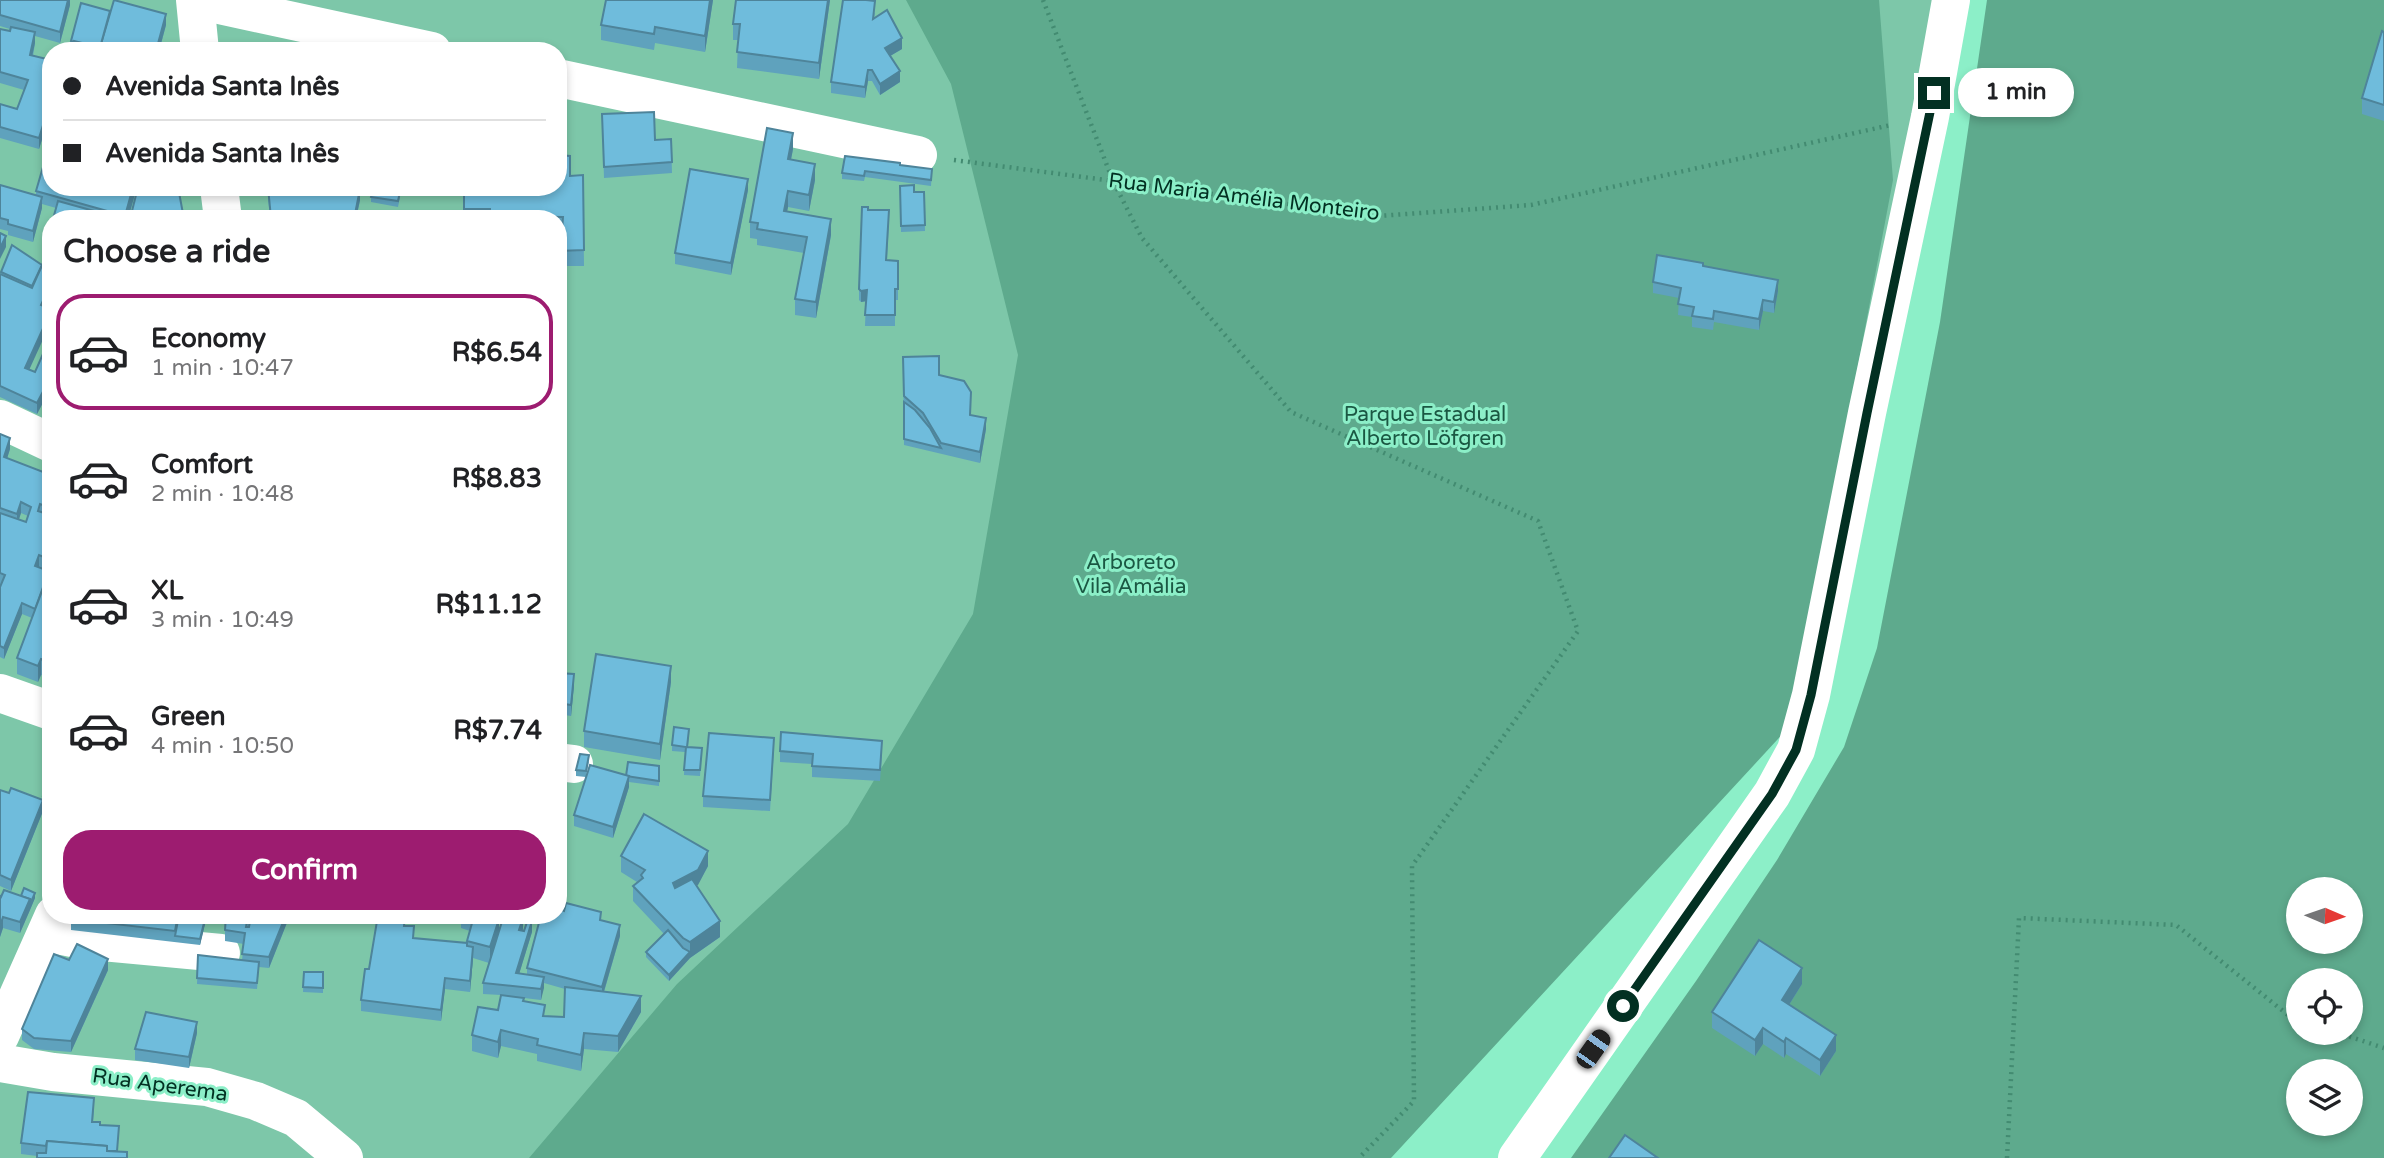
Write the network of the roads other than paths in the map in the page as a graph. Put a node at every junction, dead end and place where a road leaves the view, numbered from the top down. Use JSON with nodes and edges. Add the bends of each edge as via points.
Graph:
{"nodes":[{"id":1,"x":195,"y":0,"type":"edge"},
{"id":2,"x":1951,"y":0,"type":"edge"},
{"id":3,"x":199,"y":42,"type":"edge"},
{"id":4,"x":390,"y":42,"type":"edge"},
{"id":5,"x":567,"y":80,"type":"edge"},
{"id":6,"x":918,"y":155,"type":"road end"},
{"id":7,"x":0,"y":419,"type":"edge"},
{"id":8,"x":42,"y":439,"type":"edge"},
{"id":9,"x":0,"y":693,"type":"edge"},
{"id":10,"x":42,"y":708,"type":"edge"},
{"id":11,"x":51,"y":924,"type":"edge"},
{"id":12,"x":221,"y":953,"type":"dead end"},
{"id":13,"x":15,"y":965,"type":"edge"},
{"id":14,"x":0,"y":1036,"type":"edge"},
{"id":15,"x":0,"y":1063,"type":"edge"},
{"id":16,"x":344,"y":1158,"type":"edge"},
{"id":17,"x":1517,"y":1158,"type":"edge"}],
"edges":[{"from":1,"to":3,"type":"street"},
{"from":1,"to":4,"type":"street"},
{"from":2,"to":17,"type":"street","via":[[1811,695],[1796,750],[1772,794]]},
{"from":5,"to":6,"type":"street"},
{"from":7,"to":8,"type":"street"},
{"from":9,"to":10,"type":"street"},
{"from":11,"to":12,"type":"street","via":[[81,940]]},
{"from":11,"to":13,"type":"street"},
{"from":13,"to":14,"type":"street"},
{"from":15,"to":16,"type":"street","name":"Rua Aperema","via":[[208,1087],[296,1118]]}]}
